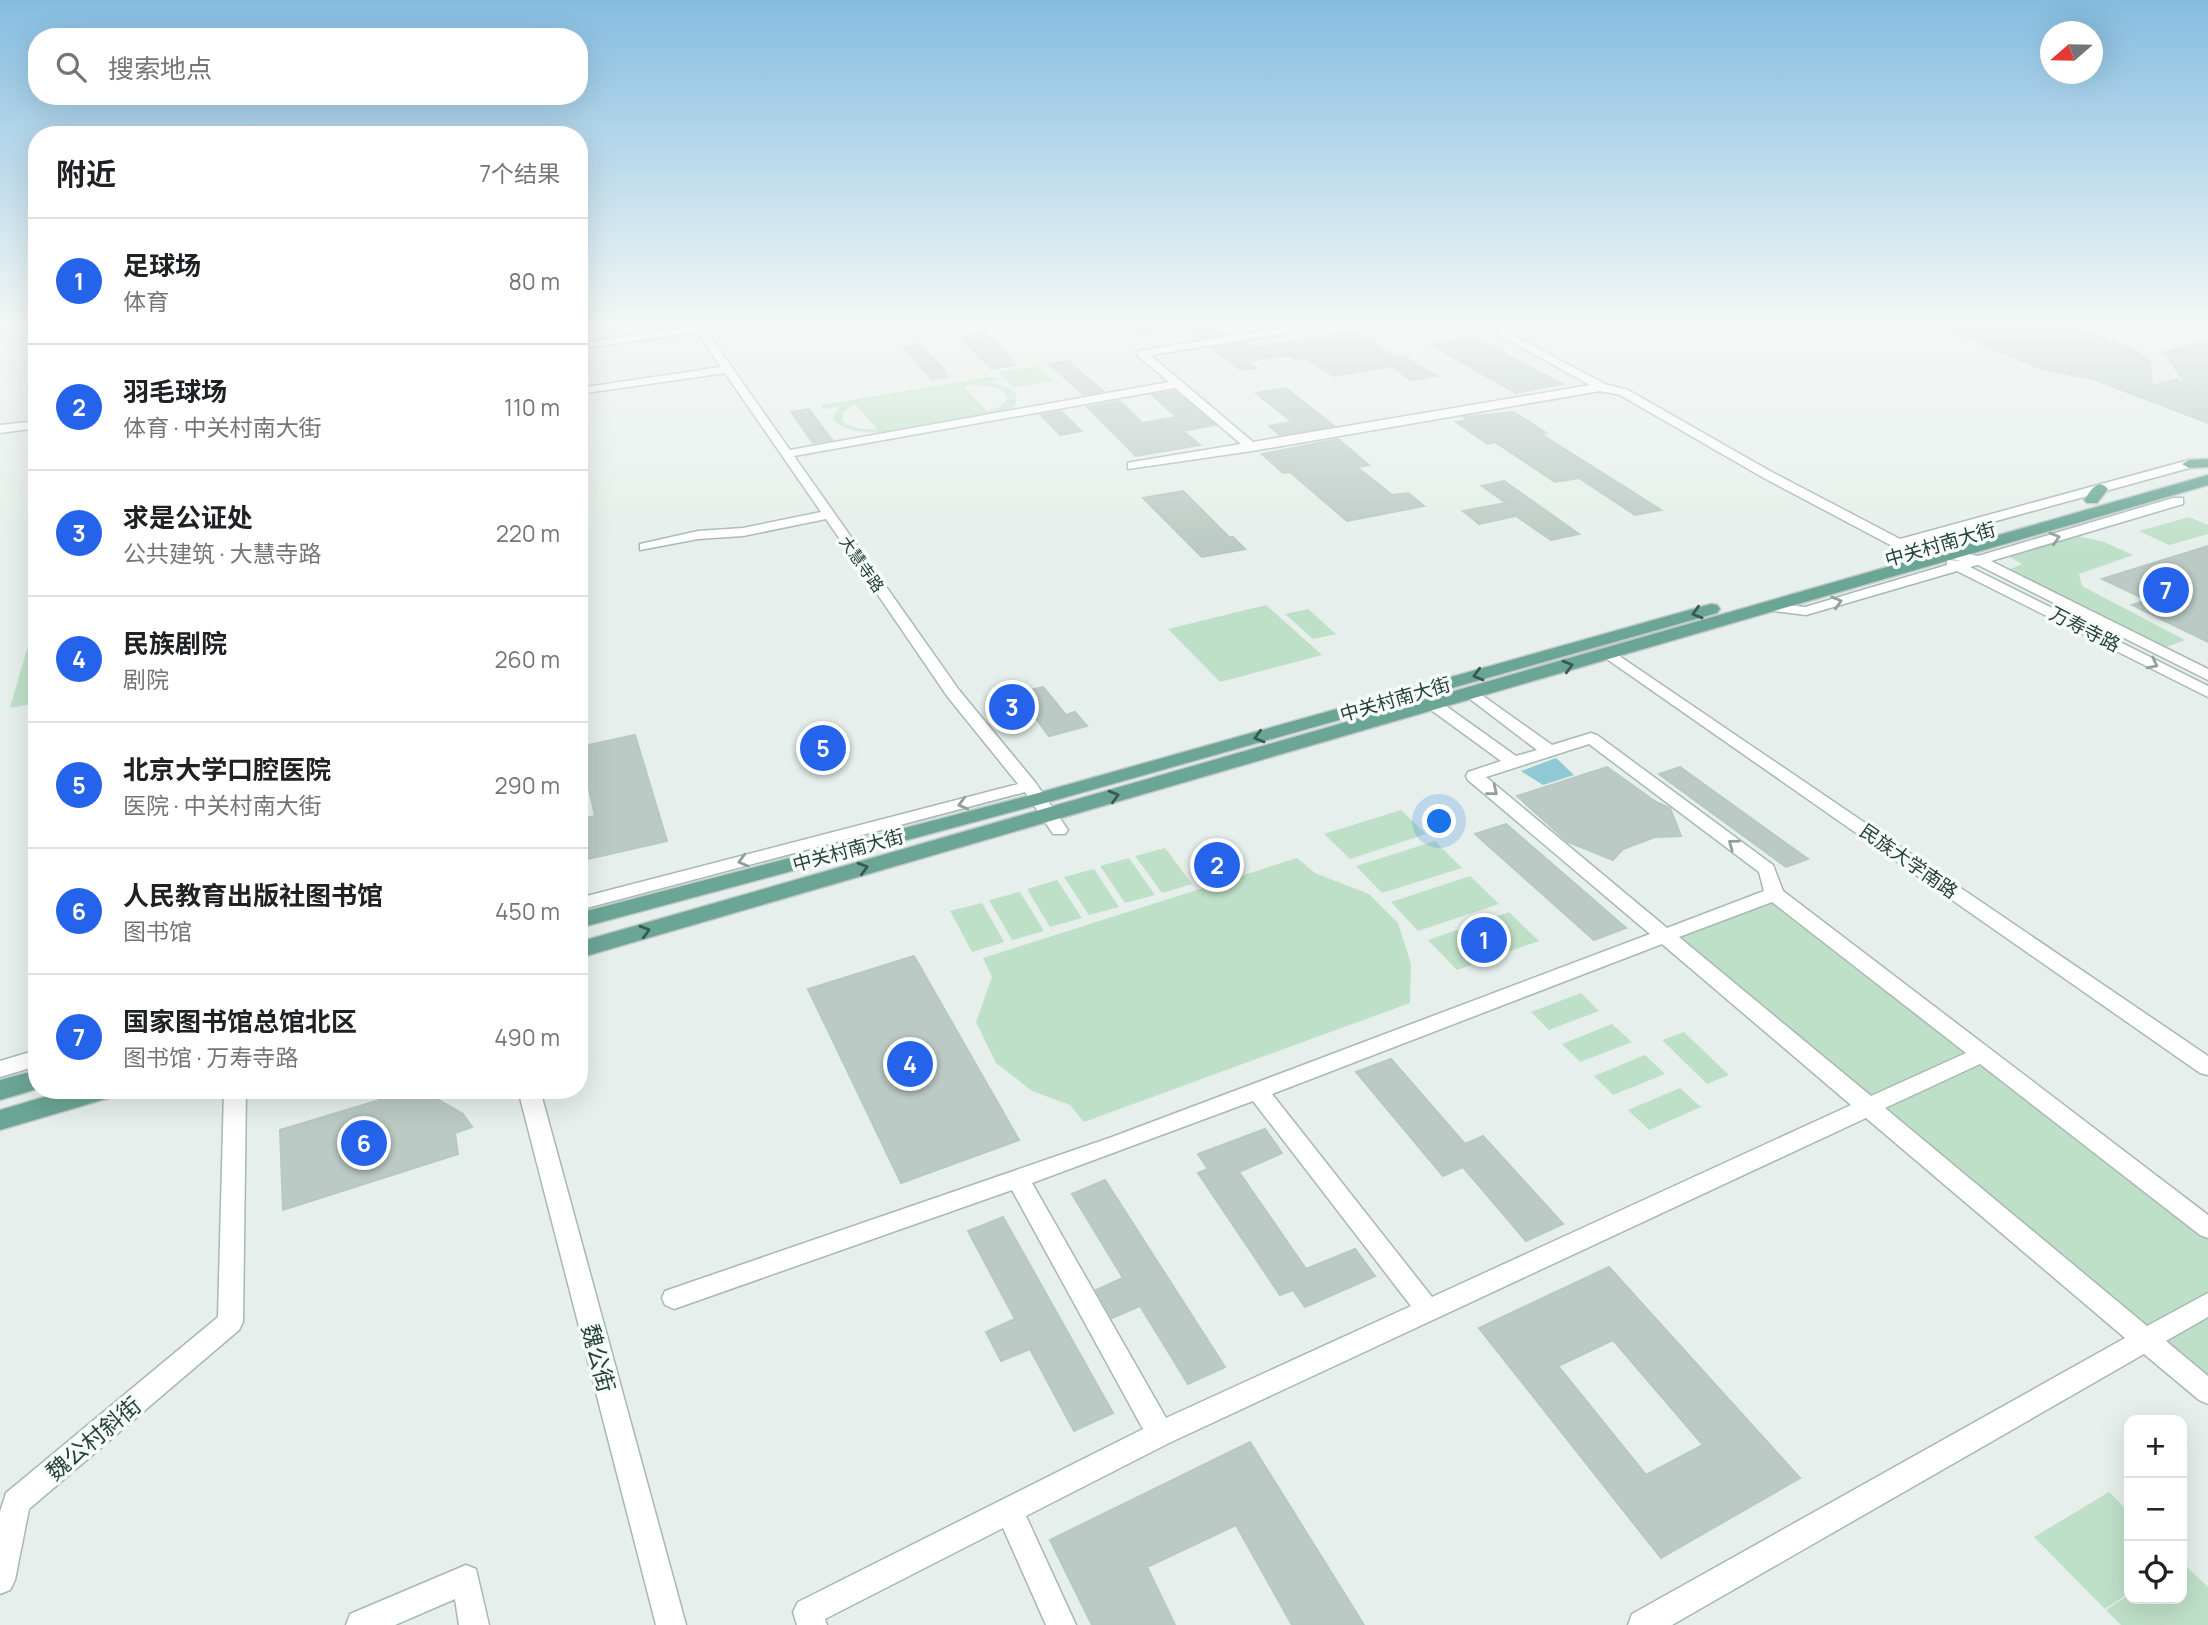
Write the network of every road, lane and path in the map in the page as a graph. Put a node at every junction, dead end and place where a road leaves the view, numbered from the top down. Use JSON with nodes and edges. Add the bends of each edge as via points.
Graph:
{"nodes":[{"id":1,"x":748,"y":398,"type":"edge"},
{"id":2,"x":1100,"y":398,"type":"edge"},
{"id":3,"x":1193,"y":398,"type":"edge"},
{"id":4,"x":1538,"y":398,"type":"edge"},
{"id":5,"x":1622,"y":398,"type":"edge"},
{"id":6,"x":28,"y":425,"type":"edge"},
{"id":7,"x":0,"y":429,"type":"edge"},
{"id":8,"x":1251,"y":447,"type":"junction"},
{"id":9,"x":786,"y":454,"type":"junction"},
{"id":10,"x":2189,"y":464,"type":"joint"},
{"id":11,"x":2208,"y":465,"type":"edge"},
{"id":12,"x":1132,"y":466,"type":"dead end"},
{"id":13,"x":2208,"y":480,"type":"edge"},
{"id":14,"x":2189,"y":485,"type":"junction"},
{"id":15,"x":2096,"y":495,"type":"junction"},
{"id":16,"x":2178,"y":502,"type":"joint"},
{"id":17,"x":828,"y":515,"type":"junction"},
{"id":18,"x":645,"y":547,"type":"dead end"},
{"id":19,"x":1925,"y":553,"type":"junction"},
{"id":20,"x":1979,"y":560,"type":"junction"},
{"id":21,"x":1609,"y":654,"type":"junction"},
{"id":22,"x":2208,"y":675,"type":"edge"},
{"id":23,"x":2208,"y":692,"type":"edge"},
{"id":24,"x":1472,"y":693,"type":"junction"},
{"id":25,"x":1433,"y":704,"type":"junction"},
{"id":26,"x":1550,"y":751,"type":"junction"},
{"id":27,"x":1514,"y":762,"type":"junction"},
{"id":28,"x":1044,"y":807,"type":"junction"},
{"id":29,"x":1774,"y":894,"type":"junction"},
{"id":30,"x":588,"y":902,"type":"edge"},
{"id":31,"x":588,"y":919,"type":"edge"},
{"id":32,"x":1665,"y":935,"type":"junction"},
{"id":33,"x":588,"y":947,"type":"edge"},
{"id":34,"x":1983,"y":1054,"type":"junction"},
{"id":35,"x":28,"y":1061,"type":"edge"},
{"id":36,"x":2208,"y":1067,"type":"edge"},
{"id":37,"x":0,"y":1069,"type":"edge"},
{"id":38,"x":28,"y":1082,"type":"edge"},
{"id":39,"x":0,"y":1090,"type":"edge"},
{"id":40,"x":1258,"y":1090,"type":"junction"},
{"id":41,"x":72,"y":1099,"type":"edge"},
{"id":42,"x":235,"y":1099,"type":"edge"},
{"id":43,"x":531,"y":1099,"type":"edge"},
{"id":44,"x":1872,"y":1107,"type":"junction"},
{"id":45,"x":0,"y":1120,"type":"edge"},
{"id":46,"x":1017,"y":1178,"type":"junction"},
{"id":47,"x":2208,"y":1228,"type":"edge"},
{"id":48,"x":674,"y":1298,"type":"dead end"},
{"id":49,"x":2208,"y":1304,"type":"edge"},
{"id":50,"x":1429,"y":1311,"type":"junction"},
{"id":51,"x":2146,"y":1340,"type":"junction"},
{"id":52,"x":2208,"y":1392,"type":"edge"},
{"id":53,"x":1160,"y":1434,"type":"junction"},
{"id":54,"x":1009,"y":1511,"type":"junction"},
{"id":55,"x":0,"y":1580,"type":"edge"},
{"id":56,"x":361,"y":1625,"type":"edge"},
{"id":57,"x":474,"y":1625,"type":"edge"},
{"id":58,"x":671,"y":1625,"type":"edge"},
{"id":59,"x":812,"y":1625,"type":"edge"},
{"id":60,"x":1062,"y":1625,"type":"edge"},
{"id":61,"x":1643,"y":1625,"type":"edge"}],
"edges":[{"from":1,"to":9,"type":"street","name":"大慧寺路"},
{"from":2,"to":9,"type":"street"},
{"from":3,"to":8,"type":"street"},
{"from":4,"to":8,"type":"street"},
{"from":5,"to":19,"type":"street","name":"万寿寺路"},
{"from":6,"to":7,"type":"street"},
{"from":8,"to":12,"type":"street"},
{"from":9,"to":17,"type":"street","name":"大慧寺路"},
{"from":10,"to":11,"type":"main road"},
{"from":10,"to":15,"type":"street","name":"中关村南大街","via":[[2107,485]]},
{"from":11,"to":15,"type":"main road","name":"中关村南大街"},
{"from":13,"to":14,"type":"main road","name":"中关村南大街"},
{"from":14,"to":16,"type":"main road"},
{"from":14,"to":19,"type":"main road","name":"中关村南大街"},
{"from":15,"to":19,"type":"main road","name":"中关村南大街"},
{"from":20,"to":16,"type":"street","name":"中关村南大街","one_way":true},
{"from":17,"to":18,"type":"street"},
{"from":17,"to":28,"type":"street","name":"大慧寺路","via":[[953,693]]},
{"from":19,"to":20,"type":"street","name":"中关村南大街"},
{"from":21,"to":19,"type":"main road","name":"中关村南大街","one_way":true,"via":[[1770,607]]},
{"from":19,"to":23,"type":"street","name":"万寿寺路","one_way":true},
{"from":19,"to":28,"type":"main road","name":"中关村南大街","one_way":true},
{"from":20,"to":22,"type":"street","name":"万寿寺路"},
{"from":24,"to":21,"type":"main road","name":"中关村南大街","one_way":true},
{"from":21,"to":36,"type":"street","name":"民族大学南路"},
{"from":24,"to":25,"type":"main road","name":"中关村南大街"},
{"from":24,"to":26,"type":"street"},
{"from":25,"to":27,"type":"street"},
{"from":28,"to":25,"type":"main road","name":"中关村南大街","one_way":true},
{"from":26,"to":27,"type":"street"},
{"from":29,"to":26,"type":"street","one_way":true,"via":[[1768,869],[1591,738]]},
{"from":27,"to":32,"type":"street","one_way":true,"via":[[1474,776]]},
{"from":28,"to":30,"type":"street","name":"中关村南大街","one_way":true},
{"from":28,"to":31,"type":"main road","name":"中关村南大街"},
{"from":33,"to":28,"type":"main road","name":"中关村南大街","one_way":true},
{"from":29,"to":32,"type":"street"},
{"from":29,"to":34,"type":"street"},
{"from":32,"to":40,"type":"street"},
{"from":32,"to":44,"type":"street"},
{"from":34,"to":44,"type":"street"},
{"from":34,"to":47,"type":"street"},
{"from":35,"to":37,"type":"street"},
{"from":38,"to":39,"type":"main road"},
{"from":40,"to":46,"type":"street"},
{"from":40,"to":50,"type":"street"},
{"from":41,"to":45,"type":"main road"},
{"from":42,"to":55,"type":"street","name":"魏公村斜街","via":[[230,1322],[16,1502]]},
{"from":43,"to":58,"type":"street","name":"魏公街"},
{"from":44,"to":50,"type":"street"},
{"from":44,"to":51,"type":"street"},
{"from":46,"to":48,"type":"street"},
{"from":46,"to":53,"type":"street"},
{"from":49,"to":51,"type":"street"},
{"from":50,"to":53,"type":"street"},
{"from":51,"to":52,"type":"street"},
{"from":51,"to":61,"type":"street"},
{"from":53,"to":54,"type":"street"},
{"from":54,"to":59,"type":"street","via":[[808,1612]]},
{"from":54,"to":60,"type":"street"},
{"from":56,"to":57,"type":"street","via":[[466,1579]]}]}
